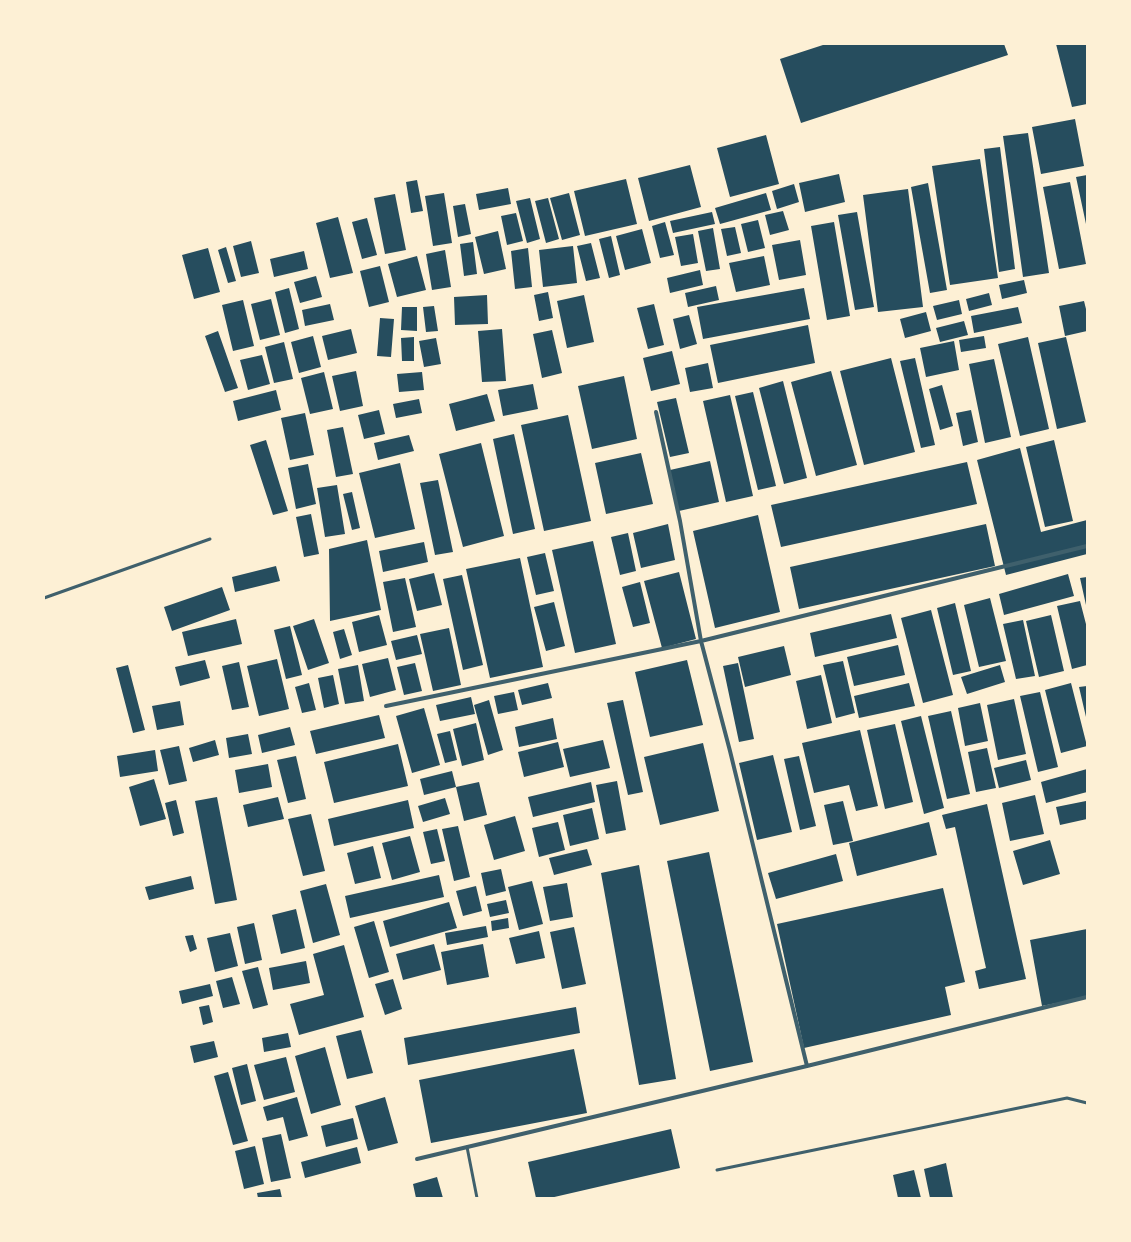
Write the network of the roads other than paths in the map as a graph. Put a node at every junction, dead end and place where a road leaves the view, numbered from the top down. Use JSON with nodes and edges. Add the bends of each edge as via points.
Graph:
{"nodes":[{"id":1,"x":656,"y":412,"type":"dead end"},
{"id":2,"x":210,"y":539,"type":"dead end"},
{"id":3,"x":1087,"y":546,"type":"edge"},
{"id":4,"x":44,"y":598,"type":"edge"},
{"id":5,"x":701,"y":641,"type":"junction"},
{"id":6,"x":386,"y":706,"type":"dead end"},
{"id":7,"x":1087,"y":997,"type":"edge"},
{"id":8,"x":807,"y":1066,"type":"junction"},
{"id":9,"x":1087,"y":1103,"type":"edge"},
{"id":10,"x":467,"y":1147,"type":"junction"},
{"id":11,"x":417,"y":1159,"type":"dead end"},
{"id":12,"x":717,"y":1170,"type":"dead end"},
{"id":13,"x":477,"y":1198,"type":"edge"}],
"edges":[{"from":1,"to":5,"type":"street","via":[[680,521]]},
{"from":2,"to":4,"type":"lane"},
{"from":3,"to":5,"type":"street"},
{"from":5,"to":6,"type":"street"},
{"from":5,"to":8,"type":"street"},
{"from":7,"to":8,"type":"street"},
{"from":8,"to":10,"type":"street"},
{"from":9,"to":12,"type":"lane","via":[[1067,1098]]},
{"from":10,"to":11,"type":"street"},
{"from":10,"to":13,"type":"lane"}]}
